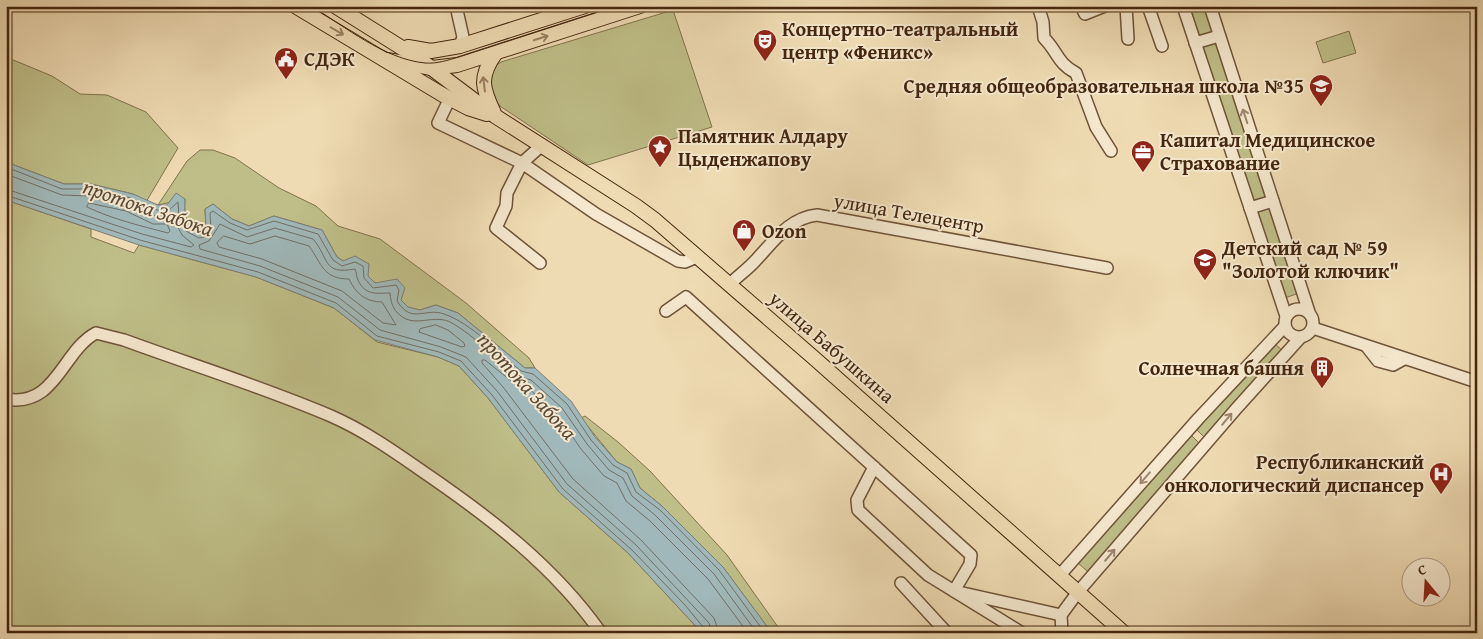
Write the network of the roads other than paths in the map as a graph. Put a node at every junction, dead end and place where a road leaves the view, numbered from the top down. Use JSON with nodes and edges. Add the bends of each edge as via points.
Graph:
{"nodes":[{"id":1,"x":295,"y":6,"type":"edge"},
{"id":2,"x":335,"y":6,"type":"edge"},
{"id":3,"x":456,"y":6,"type":"edge"},
{"id":4,"x":585,"y":6,"type":"edge"},
{"id":5,"x":640,"y":6,"type":"edge"},
{"id":6,"x":1038,"y":6,"type":"edge"},
{"id":7,"x":1082,"y":6,"type":"edge"},
{"id":8,"x":1105,"y":6,"type":"edge"},
{"id":9,"x":1126,"y":6,"type":"edge"},
{"id":10,"x":1148,"y":6,"type":"edge"},
{"id":11,"x":1183,"y":6,"type":"edge"},
{"id":12,"x":1210,"y":6,"type":"edge"},
{"id":13,"x":1219,"y":36,"type":"junction"},
{"id":14,"x":1128,"y":38,"type":"dead end"},
{"id":15,"x":1195,"y":43,"type":"junction"},
{"id":16,"x":397,"y":44,"type":"junction"},
{"id":17,"x":462,"y":46,"type":"junction"},
{"id":18,"x":1162,"y":46,"type":"dead end"},
{"id":19,"x":495,"y":54,"type":"junction"},
{"id":20,"x":387,"y":60,"type":"junction"},
{"id":21,"x":457,"y":65,"type":"junction"},
{"id":22,"x":432,"y":68,"type":"junction"},
{"id":23,"x":453,"y":83,"type":"junction"},
{"id":24,"x":450,"y":98,"type":"junction"},
{"id":25,"x":495,"y":116,"type":"junction"},
{"id":26,"x":542,"y":145,"type":"junction"},
{"id":27,"x":1111,"y":151,"type":"dead end"},
{"id":28,"x":522,"y":163,"type":"junction"},
{"id":29,"x":1272,"y":200,"type":"junction"},
{"id":30,"x":1250,"y":208,"type":"junction"},
{"id":31,"x":697,"y":257,"type":"junction"},
{"id":32,"x":540,"y":263,"type":"dead end"},
{"id":33,"x":1107,"y":268,"type":"dead end"},
{"id":34,"x":730,"y":284,"type":"junction"},
{"id":35,"x":666,"y":311,"type":"dead end"},
{"id":36,"x":1309,"y":312,"type":"junction"},
{"id":37,"x":1286,"y":321,"type":"junction"},
{"id":38,"x":1313,"y":328,"type":"junction"},
{"id":39,"x":1300,"y":338,"type":"junction"},
{"id":40,"x":1477,"y":382,"type":"edge"},
{"id":41,"x":6,"y":399,"type":"edge"},
{"id":42,"x":1189,"y":428,"type":"junction"},
{"id":43,"x":1206,"y":443,"type":"junction"},
{"id":44,"x":874,"y":467,"type":"junction"},
{"id":45,"x":1059,"y":576,"type":"junction"},
{"id":46,"x":901,"y":583,"type":"dead end"},
{"id":47,"x":954,"y":591,"type":"junction"},
{"id":48,"x":1078,"y":592,"type":"junction"},
{"id":49,"x":1060,"y":616,"type":"junction"},
{"id":50,"x":601,"y":633,"type":"edge"},
{"id":51,"x":947,"y":633,"type":"edge"},
{"id":52,"x":1022,"y":633,"type":"edge"},
{"id":53,"x":1062,"y":633,"type":"edge"},
{"id":54,"x":1124,"y":633,"type":"edge"}],
"edges":[{"from":1,"to":20,"type":"main road","name":"улица Бабушкина","one_way":true},
{"from":2,"to":16,"type":"main road","name":"улица Бабушкина"},
{"from":3,"to":17,"type":"street"},
{"from":4,"to":17,"type":"main road"},
{"from":19,"to":5,"type":"main road","one_way":true},
{"from":6,"to":27,"type":"street","via":[[1044,38],[1063,66],[1076,74],[1096,128]]},
{"from":7,"to":8,"type":"street","via":[[1085,14]]},
{"from":9,"to":14,"type":"street"},
{"from":10,"to":18,"type":"street"},
{"from":11,"to":15,"type":"street"},
{"from":12,"to":13,"type":"street"},
{"from":13,"to":15,"type":"street"},
{"from":29,"to":13,"type":"street","one_way":true},
{"from":15,"to":30,"type":"street"},
{"from":16,"to":17,"type":"main road","via":[[426,51]]},
{"from":16,"to":22,"type":"main road","name":"улица Бабушкина"},
{"from":17,"to":21,"type":"main road"},
{"from":19,"to":21,"type":"main road"},
{"from":25,"to":19,"type":"main road","one_way":true,"via":[[486,98],[483,81],[484,71]]},
{"from":20,"to":22,"type":"main road"},
{"from":20,"to":24,"type":"main road","name":"улица Бабушкина"},
{"from":21,"to":22,"type":"main road"},
{"from":21,"to":23,"type":"main road"},
{"from":22,"to":23,"type":"main road","name":"улица Бабушкина"},
{"from":23,"to":24,"type":"main road"},
{"from":23,"to":25,"type":"main road","name":"улица Бабушкина"},
{"from":24,"to":25,"type":"main road","name":"улица Бабушкина","via":[[468,108]]},
{"from":24,"to":28,"type":"street","via":[[438,123]]},
{"from":25,"to":26,"type":"main road","name":"улица Бабушкина"},
{"from":26,"to":28,"type":"street"},
{"from":26,"to":31,"type":"main road","name":"улица Бабушкина","via":[[636,206]]},
{"from":28,"to":31,"type":"street","via":[[596,214],[678,261],[686,262]]},
{"from":28,"to":32,"type":"street","via":[[506,194],[506,206],[496,228]]},
{"from":29,"to":30,"type":"street"},
{"from":29,"to":36,"type":"street"},
{"from":30,"to":37,"type":"street"},
{"from":31,"to":34,"type":"main road","name":"улица Бабушкина"},
{"from":33,"to":34,"type":"street","name":"улица Телецентр","via":[[817,215],[803,216],[784,230]]},
{"from":34,"to":45,"type":"main road","name":"улица Бабушкина"},
{"from":35,"to":44,"type":"street","via":[[686,297]]},
{"from":36,"to":37,"type":"street","via":[[1297,309]]},
{"from":36,"to":38,"type":"street"},
{"from":37,"to":39,"type":"street","via":[[1292,336]]},
{"from":37,"to":42,"type":"street"},
{"from":38,"to":39,"type":"street"},
{"from":38,"to":40,"type":"street","via":[[1367,348],[1378,361],[1393,365],[1404,359]]},
{"from":43,"to":39,"type":"street","one_way":true},
{"from":41,"to":50,"type":"street","via":[[32,397],[48,388],[85,339],[96,333],[124,340],[331,416],[374,438],[478,509],[531,555],[582,606]]},
{"from":42,"to":43,"type":"street"},
{"from":42,"to":45,"type":"street","one_way":true},
{"from":48,"to":43,"type":"street","one_way":true},
{"from":44,"to":47,"type":"street","via":[[971,555],[970,564]]},
{"from":44,"to":47,"type":"street","via":[[857,500],[858,510],[904,555]]},
{"from":45,"to":48,"type":"main road","name":"улица Бабушкина"},
{"from":46,"to":51,"type":"street"},
{"from":47,"to":49,"type":"street"},
{"from":47,"to":52,"type":"street"},
{"from":48,"to":49,"type":"street"},
{"from":48,"to":54,"type":"main road","name":"улица Бабушкина"},
{"from":49,"to":53,"type":"street"}]}
